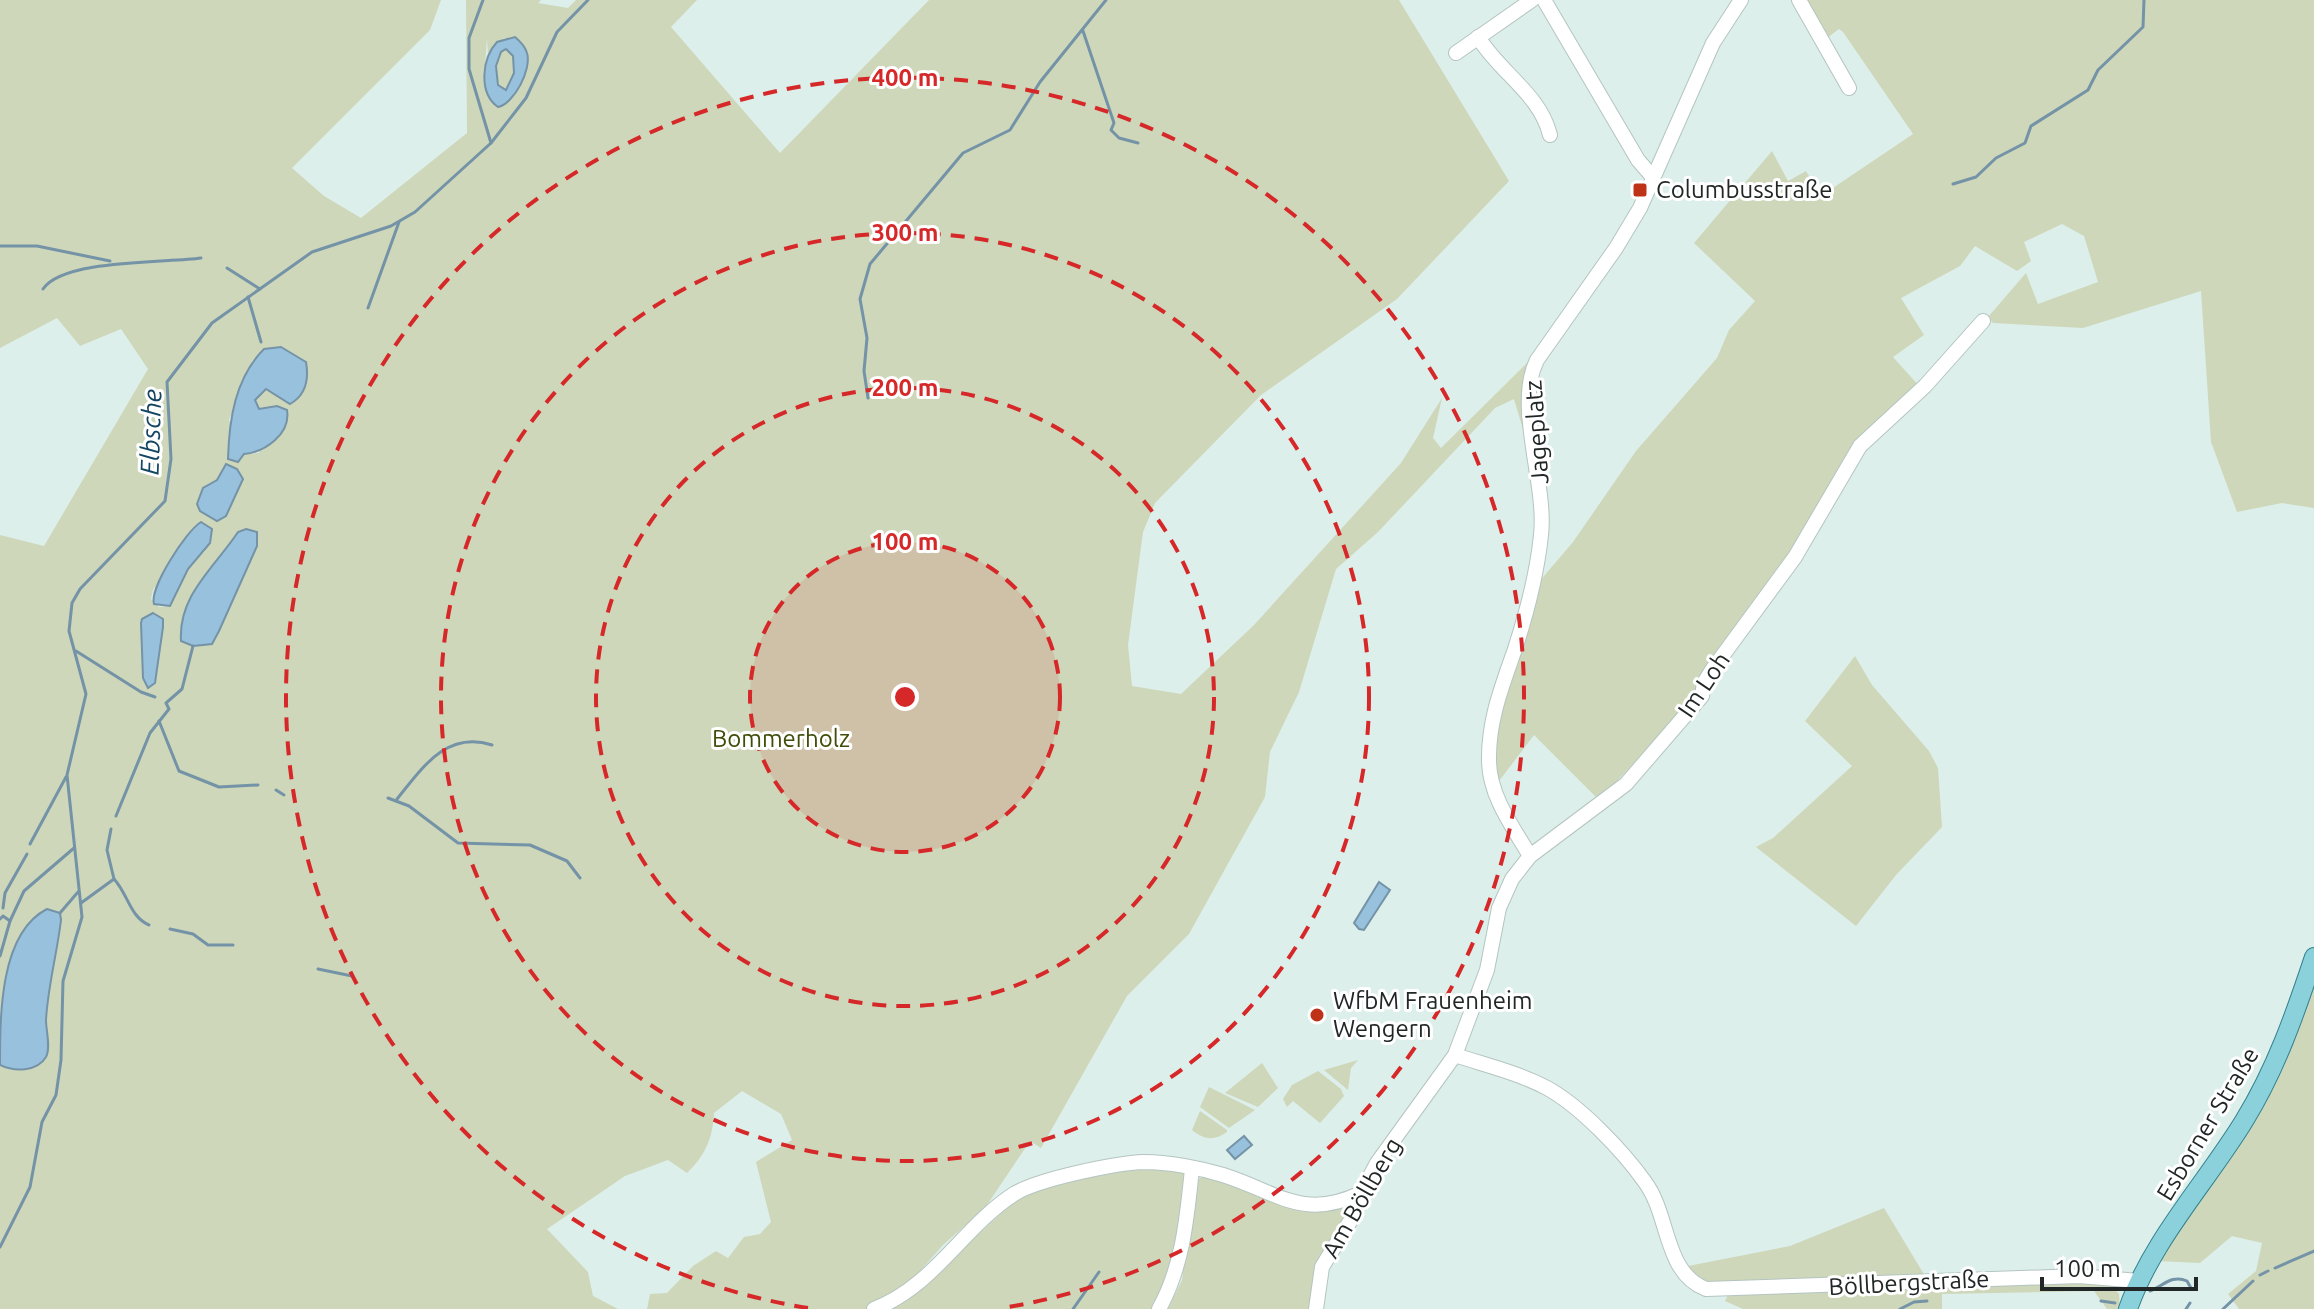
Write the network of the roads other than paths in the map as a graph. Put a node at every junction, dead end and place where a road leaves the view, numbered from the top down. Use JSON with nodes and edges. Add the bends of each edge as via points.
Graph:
{"nodes":[{"id":1,"x":1532,"y":0,"type":"edge"},
{"id":2,"x":1544,"y":0,"type":"edge"},
{"id":3,"x":1741,"y":0,"type":"edge"},
{"id":4,"x":1799,"y":0,"type":"edge"},
{"id":5,"x":1478,"y":37,"type":"junction"},
{"id":6,"x":1456,"y":53,"type":"dead end"},
{"id":7,"x":1849,"y":88,"type":"dead end"},
{"id":8,"x":1550,"y":135,"type":"dead end"},
{"id":9,"x":1651,"y":175,"type":"junction"},
{"id":10,"x":1983,"y":321,"type":"dead end"},
{"id":11,"x":1530,"y":856,"type":"junction"},
{"id":12,"x":2314,"y":957,"type":"edge"},
{"id":13,"x":1455,"y":1055,"type":"junction"},
{"id":14,"x":1192,"y":1169,"type":"junction"},
{"id":15,"x":1361,"y":1193,"type":"junction"},
{"id":16,"x":2139,"y":1281,"type":"junction"},
{"id":17,"x":874,"y":1309,"type":"edge"},
{"id":18,"x":1159,"y":1309,"type":"edge"},
{"id":19,"x":1316,"y":1309,"type":"edge"},
{"id":20,"x":2128,"y":1309,"type":"edge"}],
"edges":[{"from":1,"to":5,"type":"street"},
{"from":2,"to":9,"type":"street"},
{"from":3,"to":9,"type":"street","name":"Jageplatz","via":[[1713,43]]},
{"from":4,"to":7,"type":"street"},
{"from":5,"to":6,"type":"street"},
{"from":5,"to":8,"type":"street","via":[[1540,108]]},
{"from":9,"to":11,"type":"street","name":"Jageplatz","via":[[1640,208],[1537,360],[1530,379],[1541,533],[1532,591],[1489,734],[1495,793]]},
{"from":10,"to":11,"type":"street","name":"Im Loh","via":[[1925,386],[1860,446],[1795,557],[1712,670],[1702,696],[1626,784]]},
{"from":11,"to":13,"type":"street","name":"Im Loh","via":[[1499,908],[1487,970]]},
{"from":12,"to":16,"type":"main road","name":"Esborner Straße","via":[[2269,1075]]},
{"from":13,"to":15,"type":"street","name":"Am Böllberg"},
{"from":13,"to":16,"type":"street","name":"Böllbergstraße","via":[[1566,1099],[1643,1179],[1665,1218],[1681,1272],[1706,1289],[2079,1276]]},
{"from":14,"to":15,"type":"street","via":[[1224,1175],[1310,1207]]},
{"from":14,"to":17,"type":"street","via":[[1145,1162],[1027,1188],[1006,1201],[915,1287]]},
{"from":14,"to":18,"type":"street","via":[[1182,1247]]},
{"from":15,"to":19,"type":"street","name":"Am Böllberg","via":[[1354,1215],[1322,1267]]},
{"from":16,"to":20,"type":"main road","name":"Esborner Straße"}]}
